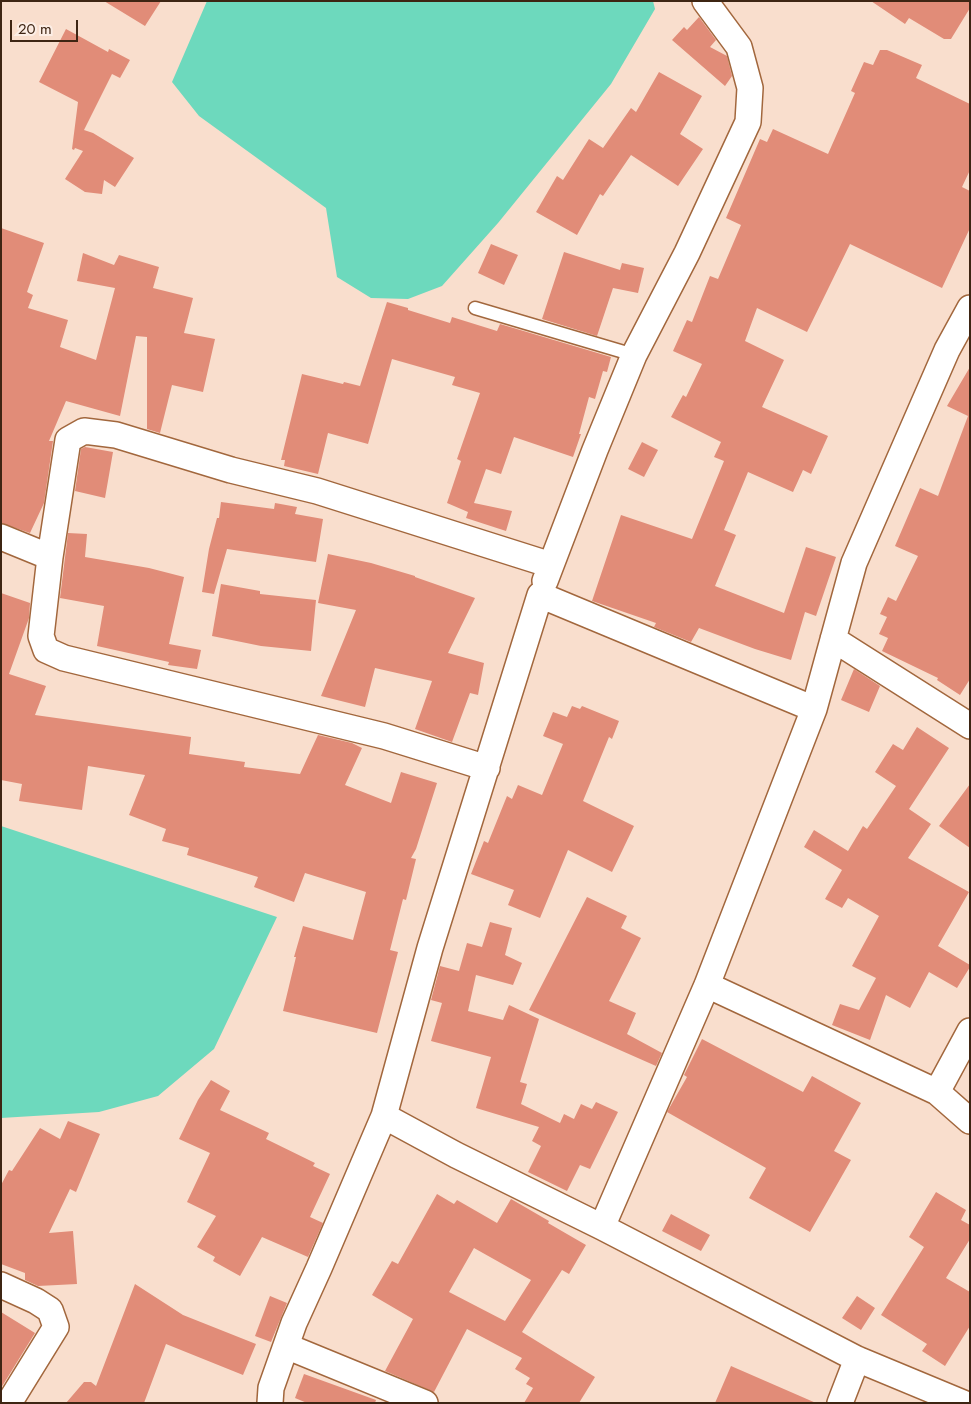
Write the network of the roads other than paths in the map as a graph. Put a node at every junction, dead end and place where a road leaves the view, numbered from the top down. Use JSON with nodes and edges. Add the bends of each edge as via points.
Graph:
{"nodes":[{"id":1,"x":704,"y":1,"type":"edge"},
{"id":2,"x":475,"y":308,"type":"dead end"},
{"id":3,"x":970,"y":308,"type":"edge"},
{"id":4,"x":634,"y":356,"type":"junction"},
{"id":5,"x":1,"y":537,"type":"edge"},
{"id":6,"x":50,"y":557,"type":"junction"},
{"id":7,"x":551,"y":565,"type":"junction"},
{"id":8,"x":540,"y":595,"type":"junction"},
{"id":9,"x":833,"y":639,"type":"junction"},
{"id":10,"x":814,"y":709,"type":"junction"},
{"id":11,"x":970,"y":726,"type":"edge"},
{"id":12,"x":487,"y":768,"type":"junction"},
{"id":13,"x":707,"y":985,"type":"junction"},
{"id":14,"x":970,"y":1031,"type":"edge"},
{"id":15,"x":937,"y":1092,"type":"junction"},
{"id":16,"x":384,"y":1116,"type":"junction"},
{"id":17,"x":970,"y":1121,"type":"edge"},
{"id":18,"x":602,"y":1227,"type":"junction"},
{"id":19,"x":1,"y":1285,"type":"edge"},
{"id":20,"x":286,"y":1346,"type":"junction"},
{"id":21,"x":857,"y":1359,"type":"junction"},
{"id":22,"x":9,"y":1403,"type":"edge"},
{"id":23,"x":270,"y":1403,"type":"edge"},
{"id":24,"x":426,"y":1403,"type":"edge"},
{"id":25,"x":840,"y":1403,"type":"edge"},
{"id":26,"x":963,"y":1403,"type":"edge"}],
"edges":[{"from":1,"to":4,"type":"street","via":[[739,47],[750,88],[748,122],[687,253]]},
{"from":2,"to":4,"type":"lane"},
{"from":3,"to":9,"type":"street","via":[[947,350],[854,563]]},
{"from":4,"to":7,"type":"street"},
{"from":5,"to":6,"type":"street"},
{"from":6,"to":7,"type":"street","via":[[68,440],[84,431],[116,435],[232,470],[317,491]]},
{"from":6,"to":12,"type":"street","via":[[41,636],[46,650],[64,658],[384,736]]},
{"from":7,"to":8,"type":"street"},
{"from":8,"to":10,"type":"street"},
{"from":8,"to":12,"type":"street"},
{"from":9,"to":10,"type":"street"},
{"from":9,"to":11,"type":"street"},
{"from":10,"to":13,"type":"street"},
{"from":12,"to":16,"type":"street","via":[[430,948]]},
{"from":13,"to":15,"type":"street"},
{"from":13,"to":18,"type":"street"},
{"from":14,"to":15,"type":"street"},
{"from":15,"to":17,"type":"street"},
{"from":16,"to":18,"type":"street"},
{"from":16,"to":20,"type":"street"},
{"from":18,"to":21,"type":"street"},
{"from":19,"to":22,"type":"street","via":[[50,1310],[56,1327]]},
{"from":20,"to":23,"type":"street","via":[[271,1388]]},
{"from":20,"to":24,"type":"street"},
{"from":21,"to":25,"type":"street"},
{"from":21,"to":26,"type":"street"}]}
